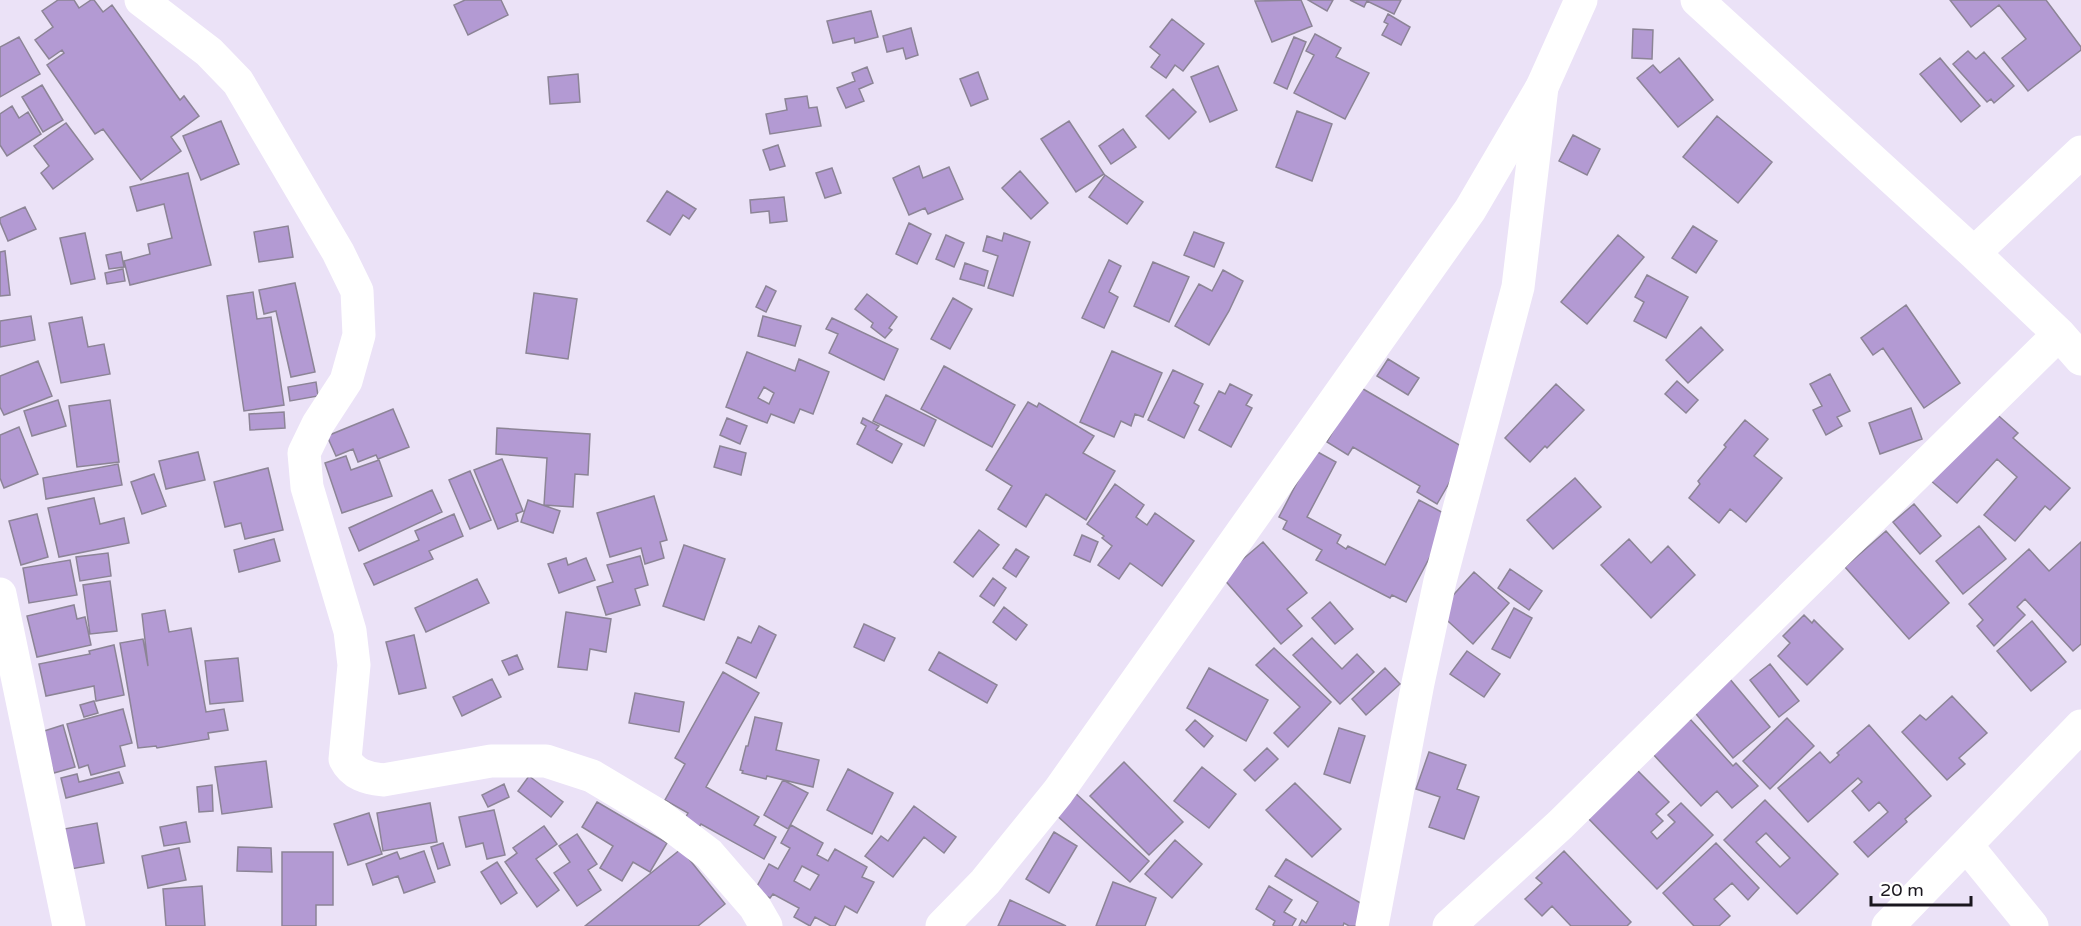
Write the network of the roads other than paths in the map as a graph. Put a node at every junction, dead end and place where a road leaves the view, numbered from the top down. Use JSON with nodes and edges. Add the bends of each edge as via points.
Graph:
{"nodes":[{"id":1,"x":141,"y":0,"type":"edge"},
{"id":2,"x":1581,"y":0,"type":"edge"},
{"id":3,"x":1697,"y":0,"type":"edge"},
{"id":4,"x":1542,"y":87,"type":"junction"},
{"id":5,"x":2081,"y":152,"type":"edge"},
{"id":6,"x":1974,"y":253,"type":"junction"},
{"id":7,"x":2059,"y":334,"type":"junction"},
{"id":8,"x":2081,"y":359,"type":"edge"},
{"id":9,"x":0,"y":594,"type":"edge"},
{"id":10,"x":2081,"y":726,"type":"edge"},
{"id":11,"x":1967,"y":846,"type":"junction"},
{"id":12,"x":69,"y":926,"type":"edge"},
{"id":13,"x":766,"y":926,"type":"edge"},
{"id":14,"x":942,"y":926,"type":"edge"},
{"id":15,"x":1372,"y":926,"type":"edge"},
{"id":16,"x":1449,"y":926,"type":"edge"},
{"id":17,"x":1888,"y":926,"type":"edge"},
{"id":18,"x":2032,"y":926,"type":"edge"}],
"edges":[{"from":1,"to":13,"type":"street","via":[[209,52],[238,82],[357,291],[359,335],[346,381],[304,453],[307,487],[350,631],[354,665],[345,759],[349,767],[366,778],[383,780],[491,761],[546,760],[592,776],[659,816],[709,854],[755,907]]},
{"from":2,"to":4,"type":"street"},
{"from":3,"to":6,"type":"street"},
{"from":4,"to":14,"type":"street","via":[[1470,210],[1058,792],[985,882]]},
{"from":4,"to":15,"type":"street","via":[[1518,286],[1440,581]]},
{"from":5,"to":6,"type":"street"},
{"from":6,"to":7,"type":"street"},
{"from":7,"to":8,"type":"street"},
{"from":7,"to":16,"type":"street","via":[[1569,817]]},
{"from":9,"to":12,"type":"street"},
{"from":10,"to":11,"type":"street"},
{"from":11,"to":17,"type":"street"},
{"from":11,"to":18,"type":"street"}]}
